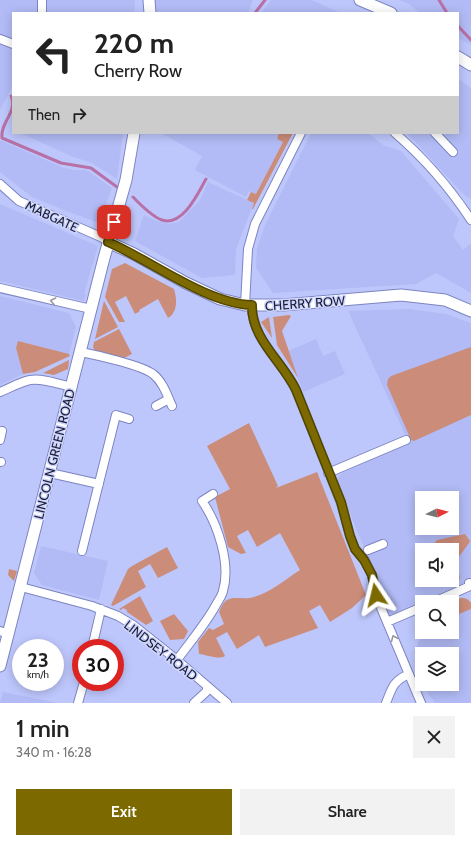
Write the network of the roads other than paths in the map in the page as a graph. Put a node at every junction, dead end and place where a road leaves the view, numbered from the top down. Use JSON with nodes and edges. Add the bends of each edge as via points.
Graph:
{"nodes":[{"id":1,"x":42,"y":0,"type":"edge"},
{"id":2,"x":142,"y":0,"type":"edge"},
{"id":3,"x":149,"y":0,"type":"edge"},
{"id":4,"x":360,"y":0,"type":"edge"},
{"id":5,"x":42,"y":12,"type":"edge"},
{"id":6,"x":142,"y":12,"type":"edge"},
{"id":7,"x":150,"y":12,"type":"edge"},
{"id":8,"x":388,"y":12,"type":"edge"},
{"id":9,"x":0,"y":39,"type":"edge"},
{"id":10,"x":12,"y":44,"type":"edge"},
{"id":11,"x":459,"y":58,"type":"edge"},
{"id":12,"x":471,"y":65,"type":"edge"},
{"id":13,"x":134,"y":134,"type":"edge"},
{"id":14,"x":300,"y":134,"type":"edge"},
{"id":15,"x":396,"y":134,"type":"edge"},
{"id":16,"x":436,"y":134,"type":"edge"},
{"id":17,"x":453,"y":152,"type":"dead end"},
{"id":18,"x":0,"y":184,"type":"edge"},
{"id":19,"x":471,"y":220,"type":"edge"},
{"id":20,"x":108,"y":242,"type":"junction"},
{"id":21,"x":0,"y":288,"type":"edge"},
{"id":22,"x":248,"y":305,"type":"junction"},
{"id":23,"x":91,"y":309,"type":"junction"},
{"id":24,"x":471,"y":311,"type":"edge"},
{"id":25,"x":81,"y":352,"type":"junction"},
{"id":26,"x":72,"y":387,"type":"junction"},
{"id":27,"x":0,"y":392,"type":"edge"},
{"id":28,"x":156,"y":406,"type":"dead end"},
{"id":29,"x":129,"y":419,"type":"dead end"},
{"id":30,"x":2,"y":431,"type":"dead end"},
{"id":31,"x":0,"y":440,"type":"edge"},
{"id":32,"x":406,"y":440,"type":"dead end"},
{"id":33,"x":50,"y":473,"type":"junction"},
{"id":34,"x":328,"y":473,"type":"junction"},
{"id":35,"x":98,"y":484,"type":"junction"},
{"id":36,"x":213,"y":494,"type":"dead end"},
{"id":37,"x":383,"y":544,"type":"dead end"},
{"id":38,"x":368,"y":550,"type":"dead end"},
{"id":39,"x":82,"y":551,"type":"dead end"},
{"id":40,"x":470,"y":585,"type":"edge"},
{"id":41,"x":20,"y":587,"type":"junction"},
{"id":42,"x":449,"y":595,"type":"edge"},
{"id":43,"x":101,"y":609,"type":"junction"},
{"id":44,"x":415,"y":610,"type":"edge"},
{"id":45,"x":387,"y":622,"type":"junction"},
{"id":46,"x":4,"y":633,"type":"edge"},
{"id":47,"x":94,"y":639,"type":"edge"},
{"id":48,"x":177,"y":660,"type":"junction"},
{"id":49,"x":0,"y":666,"type":"edge"},
{"id":50,"x":409,"y":674,"type":"junction"},
{"id":51,"x":208,"y":687,"type":"junction"},
{"id":52,"x":81,"y":691,"type":"edge"},
{"id":53,"x":78,"y":703,"type":"edge"},
{"id":54,"x":194,"y":703,"type":"edge"},
{"id":55,"x":227,"y":703,"type":"edge"},
{"id":56,"x":386,"y":703,"type":"edge"},
{"id":57,"x":421,"y":703,"type":"edge"}],
"edges":[{"from":1,"to":5,"type":"street"},
{"from":2,"to":6,"type":"street"},
{"from":3,"to":7,"type":"street"},
{"from":4,"to":8,"type":"street"},
{"from":9,"to":10,"type":"street"},
{"from":11,"to":12,"type":"street"},
{"from":13,"to":20,"type":"street","name":"LINCOLN GREEN ROAD","via":[[122,197]]},
{"from":14,"to":22,"type":"street","via":[[255,224],[248,249]]},
{"from":15,"to":19,"type":"street","via":[[457,198]]},
{"from":16,"to":17,"type":"street"},
{"from":18,"to":20,"type":"street","name":"MABGATE","via":[[19,200]]},
{"from":20,"to":22,"type":"street","name":"CHERRY ROW","via":[[220,299]]},
{"from":20,"to":23,"type":"street","name":"LINCOLN GREEN ROAD"},
{"from":23,"to":21,"type":"street","one_way":true},
{"from":22,"to":24,"type":"street","name":"CHERRY ROW","via":[[283,305],[401,296],[444,300]]},
{"from":22,"to":34,"type":"street","via":[[254,326],[292,382]]},
{"from":23,"to":25,"type":"street","name":"LINCOLN GREEN ROAD"},
{"from":25,"to":26,"type":"street","name":"LINCOLN GREEN ROAD"},
{"from":25,"to":28,"type":"street","via":[[152,373],[160,382],[170,403]]},
{"from":26,"to":27,"type":"street","via":[[31,380]]},
{"from":26,"to":33,"type":"street","name":"LINCOLN GREEN ROAD"},
{"from":29,"to":35,"type":"street","via":[[116,415]]},
{"from":30,"to":31,"type":"street"},
{"from":32,"to":34,"type":"street"},
{"from":33,"to":35,"type":"street"},
{"from":33,"to":41,"type":"street","name":"LINCOLN GREEN ROAD"},
{"from":34,"to":45,"type":"street","via":[[341,502],[355,549],[372,575],[376,595]]},
{"from":35,"to":39,"type":"street"},
{"from":36,"to":48,"type":"street","via":[[202,501],[222,545],[223,592],[212,613]]},
{"from":37,"to":38,"type":"street"},
{"from":40,"to":42,"type":"street"},
{"from":41,"to":43,"type":"street","name":"LINDSEY ROAD"},
{"from":41,"to":46,"type":"street","name":"LINCOLN GREEN ROAD"},
{"from":43,"to":47,"type":"street"},
{"from":43,"to":48,"type":"street","name":"LINDSEY ROAD","via":[[133,625]]},
{"from":44,"to":45,"type":"street"},
{"from":50,"to":45,"type":"street","one_way":true},
{"from":46,"to":49,"type":"street","name":"LINCOLN GREEN ROAD"},
{"from":48,"to":51,"type":"street","name":"LINDSEY ROAD"},
{"from":50,"to":56,"type":"street","via":[[391,687]]},
{"from":50,"to":57,"type":"street"},
{"from":51,"to":54,"type":"street"},
{"from":51,"to":55,"type":"street","name":"LINDSEY ROAD"},
{"from":52,"to":53,"type":"street"}]}
